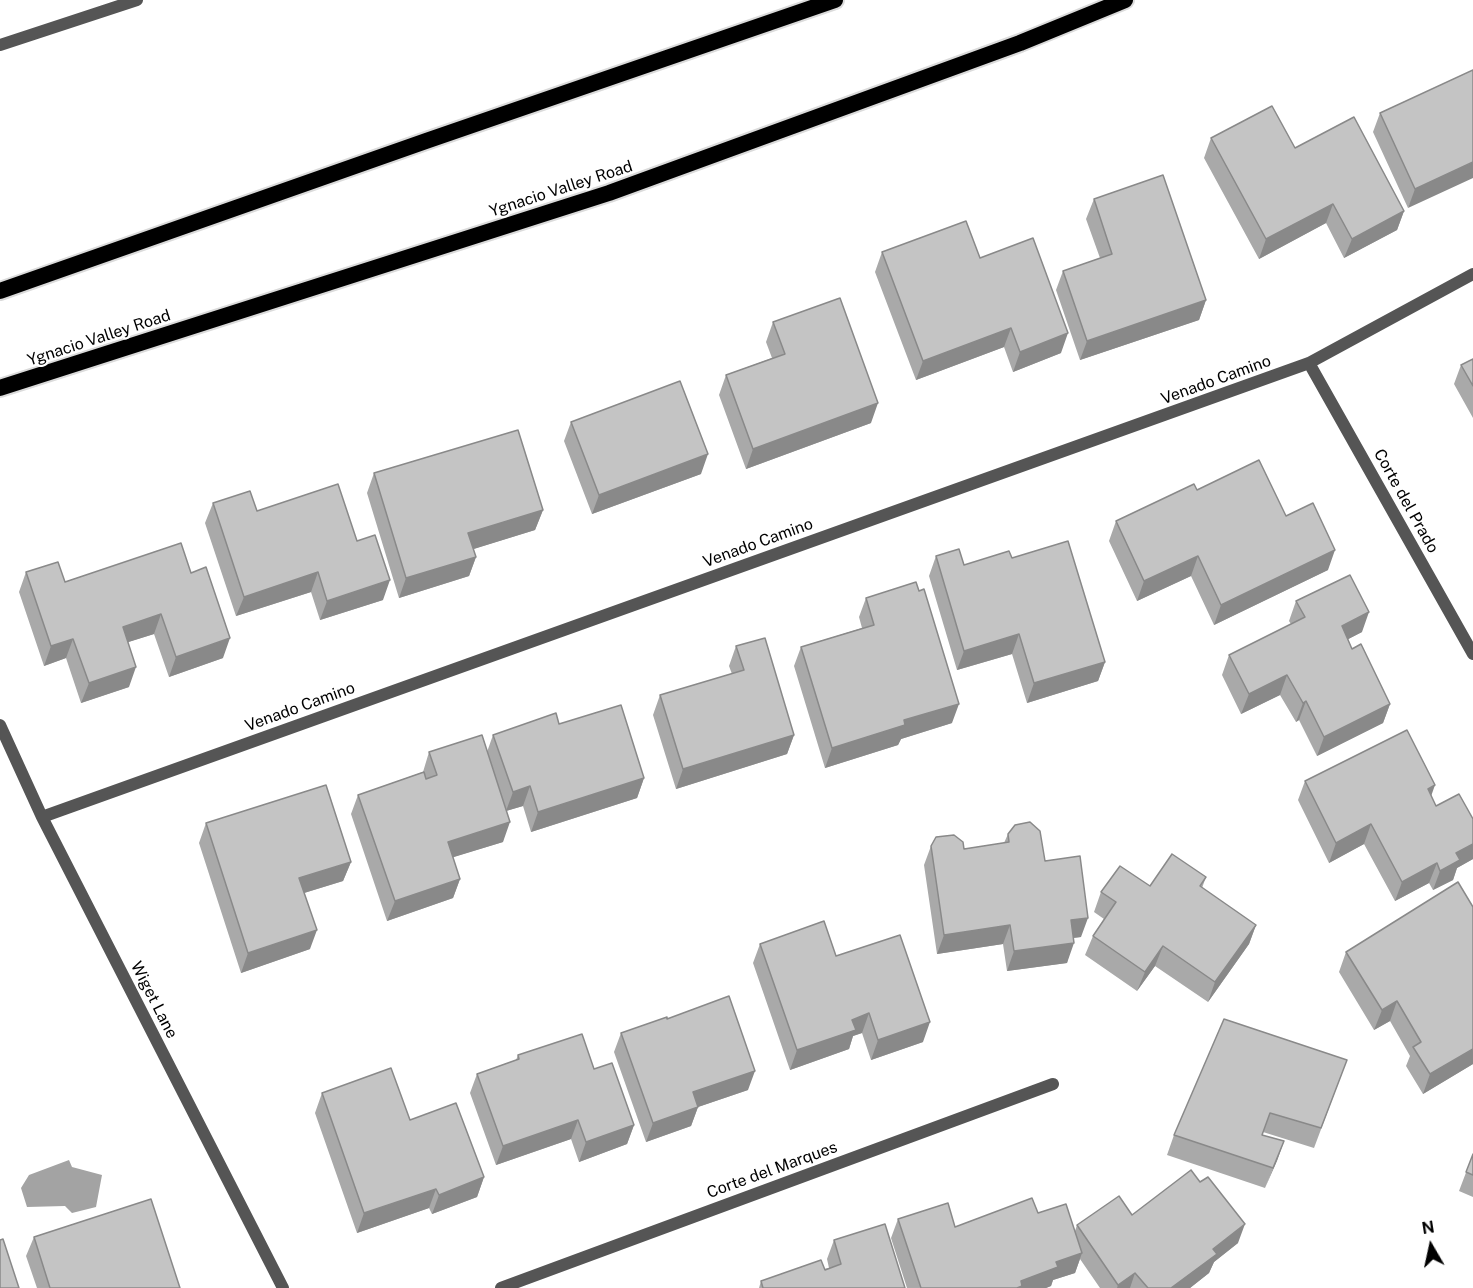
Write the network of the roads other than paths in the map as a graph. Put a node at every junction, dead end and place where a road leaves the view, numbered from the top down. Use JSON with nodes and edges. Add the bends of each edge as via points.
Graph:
{"nodes":[{"id":1,"x":137,"y":0,"type":"edge"},
{"id":2,"x":835,"y":0,"type":"edge"},
{"id":3,"x":1125,"y":0,"type":"edge"},
{"id":4,"x":0,"y":45,"type":"edge"},
{"id":5,"x":1473,"y":274,"type":"edge"},
{"id":6,"x":0,"y":291,"type":"edge"},
{"id":7,"x":1310,"y":363,"type":"junction"},
{"id":8,"x":0,"y":388,"type":"edge"},
{"id":9,"x":1473,"y":654,"type":"edge"},
{"id":10,"x":0,"y":725,"type":"edge"},
{"id":11,"x":42,"y":817,"type":"junction"},
{"id":12,"x":1053,"y":1083,"type":"dead end"},
{"id":13,"x":283,"y":1288,"type":"edge"},
{"id":14,"x":501,"y":1288,"type":"edge"}],
"edges":[{"from":1,"to":4,"type":"street"},
{"from":2,"to":6,"type":"highway"},
{"from":3,"to":8,"type":"highway","name":"Ygnacio Valley Road","via":[[1020,43],[609,193]]},
{"from":5,"to":7,"type":"street","name":"Venado Camino"},
{"from":7,"to":9,"type":"street","name":"Corte del Prado"},
{"from":7,"to":11,"type":"street","name":"Venado Camino"},
{"from":10,"to":11,"type":"street","name":"Wiget Lane"},
{"from":11,"to":13,"type":"street","name":"Wiget Lane"},
{"from":12,"to":14,"type":"street","name":"Corte del Marques"}]}
